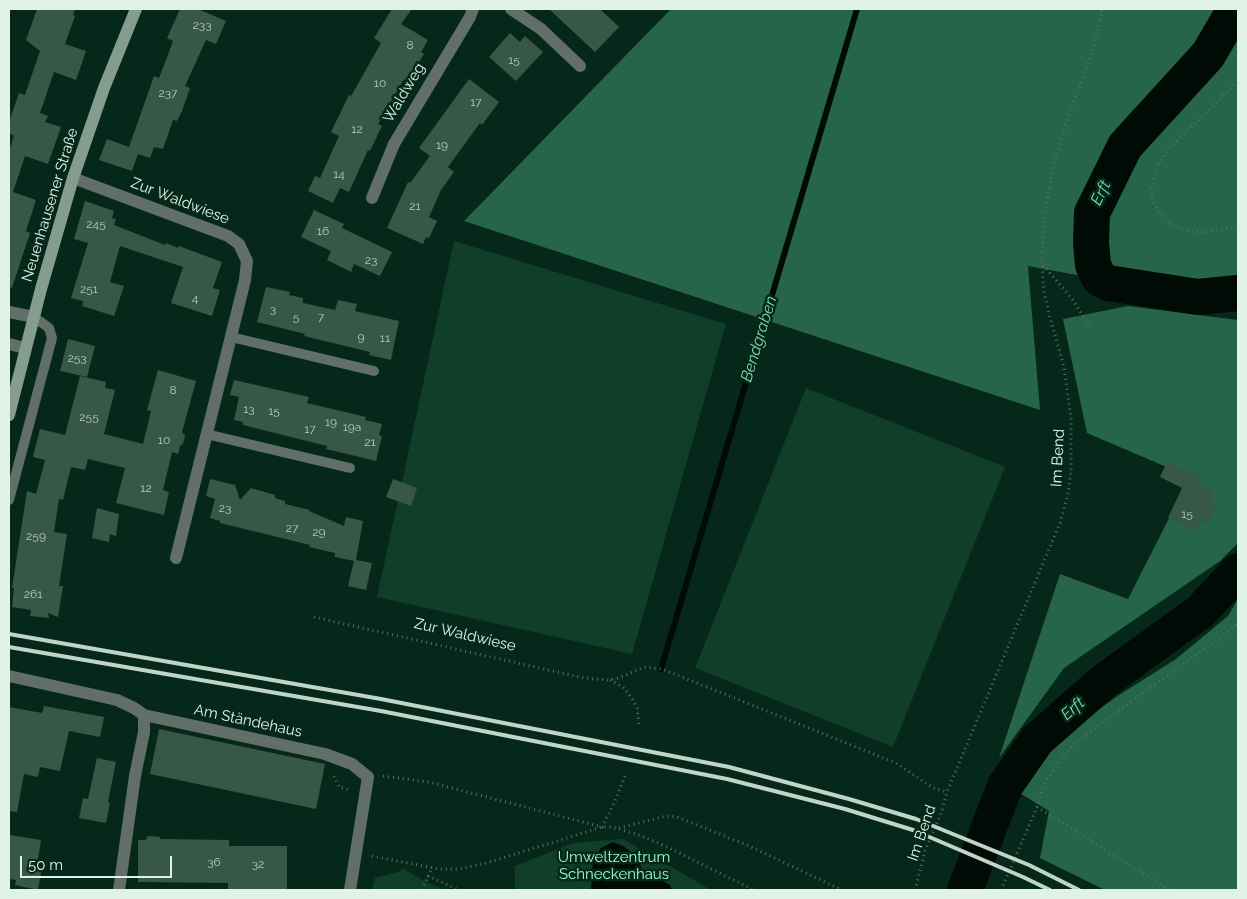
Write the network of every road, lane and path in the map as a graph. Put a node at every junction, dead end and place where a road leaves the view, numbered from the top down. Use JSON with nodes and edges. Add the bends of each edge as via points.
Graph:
{"nodes":[{"id":1,"x":136,"y":9,"type":"edge"},
{"id":2,"x":473,"y":9,"type":"edge"},
{"id":3,"x":512,"y":9,"type":"edge"},
{"id":4,"x":1102,"y":9,"type":"edge"},
{"id":5,"x":580,"y":66,"type":"dead end"},
{"id":6,"x":1238,"y":81,"type":"edge"},
{"id":7,"x":73,"y":178,"type":"junction"},
{"id":8,"x":372,"y":198,"type":"dead end"},
{"id":9,"x":1238,"y":227,"type":"edge"},
{"id":10,"x":1042,"y":265,"type":"junction"},
{"id":11,"x":9,"y":312,"type":"edge"},
{"id":12,"x":34,"y":317,"type":"junction"},
{"id":13,"x":1090,"y":327,"type":"dead end"},
{"id":14,"x":231,"y":337,"type":"junction"},
{"id":15,"x":9,"y":344,"type":"edge"},
{"id":16,"x":25,"y":348,"type":"junction"},
{"id":17,"x":374,"y":371,"type":"dead end"},
{"id":18,"x":9,"y":415,"type":"edge"},
{"id":19,"x":206,"y":434,"type":"junction"},
{"id":20,"x":350,"y":468,"type":"dead end"},
{"id":21,"x":9,"y":500,"type":"edge"},
{"id":22,"x":176,"y":558,"type":"dead end"},
{"id":23,"x":314,"y":617,"type":"dead end"},
{"id":24,"x":1238,"y":624,"type":"edge"},
{"id":25,"x":9,"y":676,"type":"edge"},
{"id":26,"x":609,"y":680,"type":"junction"},
{"id":27,"x":144,"y":715,"type":"junction"},
{"id":28,"x":638,"y":725,"type":"dead end"},
{"id":29,"x":626,"y":773,"type":"dead end"},
{"id":30,"x":368,"y":777,"type":"junction"},
{"id":31,"x":946,"y":792,"type":"junction"},
{"id":32,"x":1037,"y":807,"type":"junction"},
{"id":33,"x":602,"y":827,"type":"junction"},
{"id":34,"x":618,"y":828,"type":"junction"},
{"id":35,"x":356,"y":853,"type":"junction"},
{"id":36,"x":432,"y":868,"type":"junction"},
{"id":37,"x":428,"y":876,"type":"junction"},
{"id":38,"x":118,"y":890,"type":"edge"},
{"id":39,"x":350,"y":890,"type":"edge"},
{"id":40,"x":422,"y":890,"type":"edge"},
{"id":41,"x":459,"y":890,"type":"edge"},
{"id":42,"x":754,"y":890,"type":"edge"},
{"id":43,"x":842,"y":890,"type":"edge"},
{"id":44,"x":915,"y":890,"type":"edge"},
{"id":45,"x":1001,"y":890,"type":"edge"},
{"id":46,"x":1169,"y":890,"type":"edge"}],
"edges":[{"from":1,"to":7,"type":"main road","name":"Neuenhausener Straße"},
{"from":2,"to":8,"type":"street","name":"Waldweg","via":[[394,144]]},
{"from":3,"to":5,"type":"street","via":[[541,29]]},
{"from":4,"to":10,"type":"path","name":"Im Bend","via":[[1094,47],[1053,167],[1046,205]]},
{"from":6,"to":9,"type":"path","via":[[1163,157],[1151,190],[1160,213],[1184,230],[1200,233]]},
{"from":7,"to":12,"type":"main road","name":"Neuenhausener Straße"},
{"from":7,"to":14,"type":"street","name":"Zur Waldwiese","via":[[228,236],[239,244],[247,261],[246,273]]},
{"from":10,"to":13,"type":"path","via":[[1073,300]]},
{"from":10,"to":31,"type":"path","name":"Im Bend","via":[[1047,307],[1064,367],[1071,419],[1068,494],[1060,523]]},
{"from":11,"to":12,"type":"street"},
{"from":12,"to":16,"type":"main road","name":"Neuenhausener Straße"},
{"from":12,"to":21,"type":"lane","via":[[49,328],[52,338]]},
{"from":14,"to":17,"type":"lane"},
{"from":14,"to":19,"type":"street","name":"Zur Waldwiese"},
{"from":15,"to":16,"type":"street"},
{"from":16,"to":18,"type":"main road","name":"Neuenhausener Straße"},
{"from":19,"to":20,"type":"lane"},
{"from":19,"to":22,"type":"street","name":"Zur Waldwiese"},
{"from":23,"to":26,"type":"path","name":"Zur Waldwiese","via":[[566,675]]},
{"from":24,"to":32,"type":"path","via":[[1074,744],[1048,777]]},
{"from":25,"to":27,"type":"street","name":"Am Ständehaus","via":[[118,700]]},
{"from":26,"to":28,"type":"path","via":[[623,687],[632,698],[638,711]]},
{"from":26,"to":31,"type":"path","via":[[638,669],[656,667],[896,762],[933,788]]},
{"from":27,"to":30,"type":"street","name":"Am Ständehaus","via":[[325,754],[352,764]]},
{"from":27,"to":38,"type":"street"},
{"from":29,"to":33,"type":"path"},
{"from":30,"to":33,"type":"path","via":[[390,776],[429,782]]},
{"from":30,"to":35,"type":"street"},
{"from":31,"to":44,"type":"path","name":"Im Bend"},
{"from":32,"to":45,"type":"path"},
{"from":32,"to":46,"type":"path"},
{"from":33,"to":34,"type":"path"},
{"from":33,"to":36,"type":"path","via":[[471,867],[452,870]]},
{"from":34,"to":42,"type":"path","via":[[663,845]]},
{"from":34,"to":43,"type":"path","via":[[666,816],[677,817],[747,845]]},
{"from":35,"to":36,"type":"path"},
{"from":35,"to":39,"type":"street"},
{"from":36,"to":37,"type":"path"},
{"from":37,"to":40,"type":"path"},
{"from":37,"to":41,"type":"path"}]}
